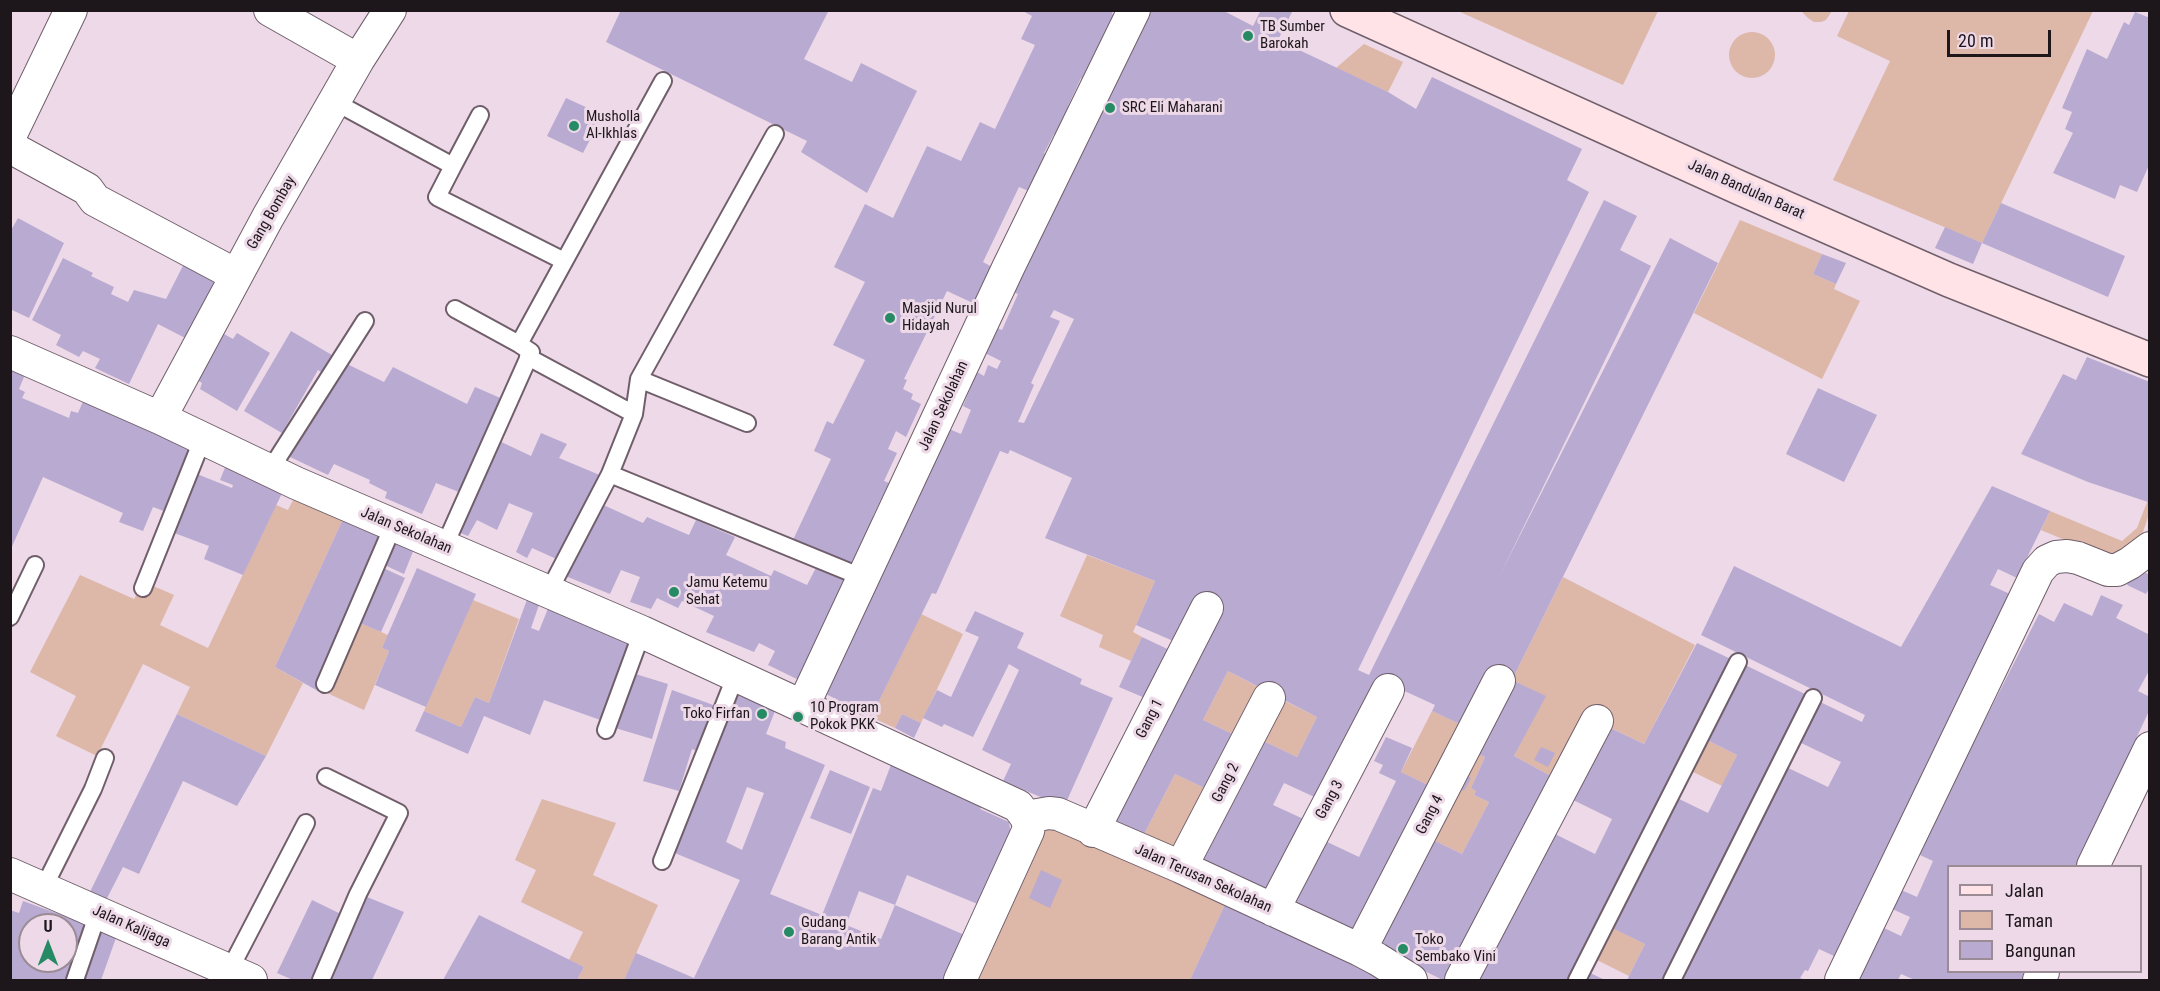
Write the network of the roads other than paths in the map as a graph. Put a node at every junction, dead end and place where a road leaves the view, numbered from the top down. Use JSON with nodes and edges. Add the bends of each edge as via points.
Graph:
{"nodes":[{"id":1,"x":71,"y":10,"type":"edge"},
{"id":2,"x":270,"y":10,"type":"edge"},
{"id":3,"x":390,"y":10,"type":"edge"},
{"id":4,"x":1134,"y":10,"type":"edge"},
{"id":5,"x":1347,"y":10,"type":"edge"},
{"id":6,"x":358,"y":60,"type":"junction"},
{"id":7,"x":663,"y":81,"type":"dead end"},
{"id":8,"x":335,"y":102,"type":"junction"},
{"id":9,"x":480,"y":115,"type":"dead end"},
{"id":10,"x":775,"y":134,"type":"dead end"},
{"id":11,"x":10,"y":136,"type":"edge"},
{"id":12,"x":10,"y":147,"type":"edge"},
{"id":13,"x":453,"y":166,"type":"junction"},
{"id":14,"x":564,"y":261,"type":"junction"},
{"id":15,"x":236,"y":275,"type":"junction"},
{"id":16,"x":455,"y":309,"type":"dead end"},
{"id":17,"x":365,"y":321,"type":"dead end"},
{"id":18,"x":524,"y":351,"type":"junction"},
{"id":19,"x":10,"y":352,"type":"edge"},
{"id":20,"x":2150,"y":360,"type":"edge"},
{"id":21,"x":639,"y":379,"type":"junction"},
{"id":22,"x":634,"y":414,"type":"junction"},
{"id":23,"x":160,"y":418,"type":"junction"},
{"id":24,"x":747,"y":423,"type":"dead end"},
{"id":25,"x":203,"y":438,"type":"junction"},
{"id":26,"x":270,"y":470,"type":"junction"},
{"id":27,"x":610,"y":474,"type":"junction"},
{"id":28,"x":393,"y":526,"type":"junction"},
{"id":29,"x":444,"y":547,"type":"junction"},
{"id":30,"x":2150,"y":548,"type":"edge"},
{"id":31,"x":35,"y":565,"type":"dead end"},
{"id":32,"x":864,"y":578,"type":"junction"},
{"id":33,"x":143,"y":588,"type":"dead end"},
{"id":34,"x":549,"y":591,"type":"junction"},
{"id":35,"x":1206,"y":608,"type":"dead end"},
{"id":36,"x":10,"y":617,"type":"edge"},
{"id":37,"x":642,"y":632,"type":"junction"},
{"id":38,"x":1738,"y":662,"type":"dead end"},
{"id":39,"x":736,"y":675,"type":"junction"},
{"id":40,"x":1499,"y":681,"type":"dead end"},
{"id":41,"x":325,"y":684,"type":"dead end"},
{"id":42,"x":1388,"y":690,"type":"dead end"},
{"id":43,"x":1269,"y":698,"type":"dead end"},
{"id":44,"x":1813,"y":698,"type":"dead end"},
{"id":45,"x":803,"y":706,"type":"junction"},
{"id":46,"x":1597,"y":721,"type":"dead end"},
{"id":47,"x":606,"y":730,"type":"dead end"},
{"id":48,"x":2150,"y":747,"type":"edge"},
{"id":49,"x":105,"y":758,"type":"dead end"},
{"id":50,"x":326,"y":777,"type":"dead end"},
{"id":51,"x":1026,"y":817,"type":"junction"},
{"id":52,"x":306,"y":823,"type":"dead end"},
{"id":53,"x":1093,"y":831,"type":"junction"},
{"id":54,"x":662,"y":861,"type":"dead end"},
{"id":55,"x":2094,"y":865,"type":"edge"},
{"id":56,"x":1181,"y":867,"type":"junction"},
{"id":57,"x":10,"y":874,"type":"edge"},
{"id":58,"x":43,"y":889,"type":"junction"},
{"id":59,"x":1273,"y":910,"type":"junction"},
{"id":60,"x":98,"y":913,"type":"junction"},
{"id":61,"x":1369,"y":954,"type":"junction"},
{"id":62,"x":240,"y":976,"type":"edge"},
{"id":63,"x":75,"y":981,"type":"edge"},
{"id":64,"x":321,"y":981,"type":"edge"},
{"id":65,"x":960,"y":981,"type":"edge"},
{"id":66,"x":1411,"y":981,"type":"edge"},
{"id":67,"x":1461,"y":981,"type":"edge"},
{"id":68,"x":1577,"y":981,"type":"edge"},
{"id":69,"x":1672,"y":981,"type":"edge"},
{"id":70,"x":1841,"y":981,"type":"edge"}],
"edges":[{"from":1,"to":11,"type":"street"},
{"from":2,"to":6,"type":"street"},
{"from":3,"to":6,"type":"street","name":"Gang Bombay"},
{"from":4,"to":32,"type":"street","name":"Jalan Sekolahan","via":[[1008,268]]},
{"from":5,"to":20,"type":"street","name":"Jalan Bandulan Barat","via":[[1949,280]]},
{"from":6,"to":8,"type":"street","name":"Gang Bombay"},
{"from":7,"to":14,"type":"lane"},
{"from":8,"to":13,"type":"lane"},
{"from":8,"to":15,"type":"street","name":"Gang Bombay"},
{"from":9,"to":13,"type":"lane"},
{"from":10,"to":21,"type":"lane"},
{"from":12,"to":15,"type":"street","via":[[87,189],[95,200]]},
{"from":13,"to":14,"type":"lane","via":[[437,197]]},
{"from":14,"to":18,"type":"lane"},
{"from":15,"to":23,"type":"street","name":"Gang Bombay"},
{"from":16,"to":18,"type":"lane"},
{"from":17,"to":26,"type":"lane"},
{"from":18,"to":22,"type":"lane"},
{"from":18,"to":29,"type":"lane"},
{"from":19,"to":23,"type":"street","name":"Jalan Sekolahan","via":[[126,410]]},
{"from":21,"to":22,"type":"lane"},
{"from":21,"to":24,"type":"lane"},
{"from":22,"to":27,"type":"lane"},
{"from":23,"to":25,"type":"street","name":"Jalan Sekolahan"},
{"from":25,"to":26,"type":"street","name":"Jalan Sekolahan"},
{"from":25,"to":33,"type":"lane"},
{"from":26,"to":28,"type":"street","name":"Jalan Sekolahan"},
{"from":27,"to":32,"type":"lane"},
{"from":27,"to":34,"type":"lane"},
{"from":28,"to":29,"type":"street","name":"Jalan Sekolahan"},
{"from":28,"to":41,"type":"lane"},
{"from":29,"to":34,"type":"street","name":"Jalan Sekolahan"},
{"from":30,"to":70,"type":"street","via":[[2117,570],[2056,556],[2038,571]]},
{"from":31,"to":36,"type":"lane"},
{"from":32,"to":45,"type":"street","name":"Jalan Sekolahan"},
{"from":34,"to":37,"type":"street","name":"Jalan Sekolahan"},
{"from":35,"to":53,"type":"street","name":"Gang 1"},
{"from":37,"to":39,"type":"street","name":"Jalan Sekolahan"},
{"from":37,"to":47,"type":"lane"},
{"from":38,"to":68,"type":"lane"},
{"from":39,"to":45,"type":"street","name":"Jalan Sekolahan"},
{"from":39,"to":54,"type":"lane"},
{"from":40,"to":61,"type":"street","name":"Gang 4"},
{"from":42,"to":59,"type":"street","name":"Gang 3"},
{"from":43,"to":56,"type":"street","name":"Gang 2"},
{"from":44,"to":69,"type":"lane"},
{"from":45,"to":51,"type":"street","name":"Jalan Sekolahan","via":[[1018,806]]},
{"from":46,"to":67,"type":"street"},
{"from":48,"to":55,"type":"street"},
{"from":49,"to":58,"type":"lane"},
{"from":50,"to":64,"type":"lane","via":[[399,813],[358,894]]},
{"from":51,"to":53,"type":"street","name":"Jalan Terusan Sekolahan","via":[[1058,814]]},
{"from":51,"to":65,"type":"street","via":[[1028,831]]},
{"from":52,"to":62,"type":"lane"},
{"from":53,"to":56,"type":"street","name":"Jalan Terusan Sekolahan"},
{"from":56,"to":59,"type":"street","name":"Jalan Terusan Sekolahan"},
{"from":57,"to":58,"type":"street","name":"Jalan Kalijaga"},
{"from":58,"to":60,"type":"street","name":"Jalan Kalijaga"},
{"from":59,"to":61,"type":"street","name":"Jalan Terusan Sekolahan"},
{"from":60,"to":62,"type":"street","name":"Jalan Kalijaga"},
{"from":60,"to":63,"type":"lane"},
{"from":61,"to":66,"type":"street","name":"Jalan Terusan Sekolahan"}]}
